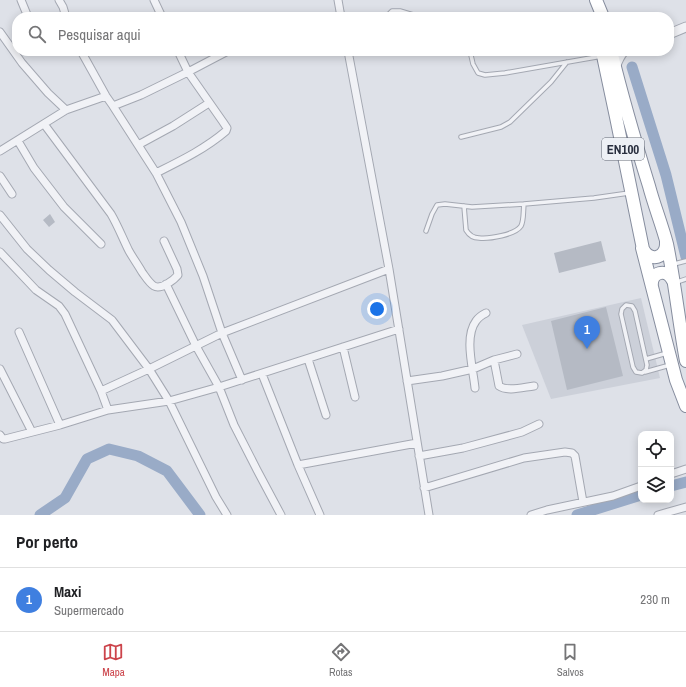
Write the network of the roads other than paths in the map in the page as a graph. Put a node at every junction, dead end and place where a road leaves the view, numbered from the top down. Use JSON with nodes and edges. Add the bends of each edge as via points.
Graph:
{"nodes":[{"id":1,"x":21,"y":0,"type":"edge"},
{"id":2,"x":59,"y":0,"type":"edge"},
{"id":3,"x":154,"y":0,"type":"edge"},
{"id":4,"x":338,"y":0,"type":"edge"},
{"id":5,"x":592,"y":0,"type":"edge"},
{"id":6,"x":596,"y":0,"type":"edge"},
{"id":7,"x":26,"y":12,"type":"edge"},
{"id":8,"x":64,"y":12,"type":"edge"},
{"id":9,"x":160,"y":12,"type":"edge"},
{"id":10,"x":340,"y":12,"type":"edge"},
{"id":11,"x":391,"y":12,"type":"edge"},
{"id":12,"x":403,"y":12,"type":"edge"},
{"id":13,"x":594,"y":12,"type":"edge"},
{"id":14,"x":601,"y":12,"type":"edge"},
{"id":15,"x":686,"y":27,"type":"edge"},
{"id":16,"x":0,"y":32,"type":"edge"},
{"id":17,"x":674,"y":32,"type":"edge"},
{"id":18,"x":12,"y":49,"type":"edge"},
{"id":19,"x":17,"y":56,"type":"edge"},
{"id":20,"x":84,"y":56,"type":"edge"},
{"id":21,"x":180,"y":56,"type":"edge"},
{"id":22,"x":218,"y":56,"type":"edge"},
{"id":23,"x":349,"y":56,"type":"edge"},
{"id":24,"x":471,"y":56,"type":"edge"},
{"id":25,"x":593,"y":56,"type":"edge"},
{"id":26,"x":606,"y":56,"type":"edge"},
{"id":27,"x":607,"y":56,"type":"edge"},
{"id":28,"x":621,"y":56,"type":"edge"},
{"id":29,"x":568,"y":62,"type":"junction"},
{"id":30,"x":615,"y":68,"type":"junction"},
{"id":31,"x":188,"y":72,"type":"junction"},
{"id":32,"x":106,"y":96,"type":"junction"},
{"id":33,"x":209,"y":103,"type":"junction"},
{"id":34,"x":113,"y":106,"type":"junction"},
{"id":35,"x":66,"y":110,"type":"junction"},
{"id":36,"x":44,"y":124,"type":"junction"},
{"id":37,"x":461,"y":136,"type":"dead end"},
{"id":38,"x":18,"y":141,"type":"junction"},
{"id":39,"x":138,"y":145,"type":"junction"},
{"id":40,"x":0,"y":151,"type":"edge"},
{"id":41,"x":156,"y":173,"type":"junction"},
{"id":42,"x":0,"y":176,"type":"edge"},
{"id":43,"x":632,"y":192,"type":"junction"},
{"id":44,"x":12,"y":194,"type":"dead end"},
{"id":45,"x":524,"y":204,"type":"junction"},
{"id":46,"x":464,"y":206,"type":"junction"},
{"id":47,"x":0,"y":215,"type":"edge"},
{"id":48,"x":426,"y":231,"type":"dead end"},
{"id":49,"x":164,"y":241,"type":"dead end"},
{"id":50,"x":666,"y":242,"type":"junction"},
{"id":51,"x":101,"y":244,"type":"dead end"},
{"id":52,"x":642,"y":247,"type":"junction"},
{"id":53,"x":0,"y":252,"type":"edge"},
{"id":54,"x":685,"y":261,"type":"edge"},
{"id":55,"x":671,"y":265,"type":"junction"},
{"id":56,"x":389,"y":268,"type":"junction"},
{"id":57,"x":680,"y":280,"type":"edge"},
{"id":58,"x":166,"y":284,"type":"junction"},
{"id":59,"x":652,"y":287,"type":"junction"},
{"id":60,"x":486,"y":313,"type":"dead end"},
{"id":61,"x":399,"y":329,"type":"junction"},
{"id":62,"x":19,"y":332,"type":"dead end"},
{"id":63,"x":222,"y":332,"type":"junction"},
{"id":64,"x":196,"y":346,"type":"junction"},
{"id":65,"x":343,"y":347,"type":"junction"},
{"id":66,"x":517,"y":354,"type":"dead end"},
{"id":67,"x":685,"y":355,"type":"edge"},
{"id":68,"x":308,"y":359,"type":"junction"},
{"id":69,"x":646,"y":359,"type":"junction"},
{"id":70,"x":670,"y":359,"type":"junction"},
{"id":71,"x":494,"y":360,"type":"junction"},
{"id":72,"x":0,"y":369,"type":"edge"},
{"id":73,"x":149,"y":369,"type":"junction"},
{"id":74,"x":473,"y":369,"type":"junction"},
{"id":75,"x":642,"y":372,"type":"junction"},
{"id":76,"x":262,"y":374,"type":"junction"},
{"id":77,"x":242,"y":380,"type":"junction"},
{"id":78,"x":407,"y":381,"type":"junction"},
{"id":79,"x":534,"y":386,"type":"dead end"},
{"id":80,"x":219,"y":387,"type":"junction"},
{"id":81,"x":475,"y":388,"type":"dead end"},
{"id":82,"x":101,"y":391,"type":"junction"},
{"id":83,"x":355,"y":397,"type":"dead end"},
{"id":84,"x":169,"y":401,"type":"junction"},
{"id":85,"x":686,"y":406,"type":"edge"},
{"id":86,"x":108,"y":410,"type":"junction"},
{"id":87,"x":326,"y":415,"type":"dead end"},
{"id":88,"x":540,"y":424,"type":"dead end"},
{"id":89,"x":60,"y":425,"type":"junction"},
{"id":90,"x":32,"y":432,"type":"junction"},
{"id":91,"x":0,"y":435,"type":"edge"},
{"id":92,"x":417,"y":443,"type":"junction"},
{"id":93,"x":419,"y":456,"type":"junction"},
{"id":94,"x":298,"y":465,"type":"junction"},
{"id":95,"x":686,"y":469,"type":"edge"},
{"id":96,"x":674,"y":473,"type":"edge"},
{"id":97,"x":638,"y":487,"type":"edge"},
{"id":98,"x":424,"y":488,"type":"junction"},
{"id":99,"x":583,"y":502,"type":"junction"},
{"id":100,"x":686,"y":507,"type":"edge"},
{"id":101,"x":227,"y":515,"type":"edge"},
{"id":102,"x":281,"y":515,"type":"edge"},
{"id":103,"x":320,"y":515,"type":"edge"},
{"id":104,"x":429,"y":515,"type":"edge"},
{"id":105,"x":531,"y":515,"type":"edge"},
{"id":106,"x":658,"y":515,"type":"edge"}],
"edges":[{"from":1,"to":7,"type":"street"},
{"from":2,"to":8,"type":"street"},
{"from":3,"to":9,"type":"street"},
{"from":4,"to":10,"type":"street"},
{"from":5,"to":13,"type":"highway"},
{"from":6,"to":14,"type":"highway"},
{"from":11,"to":12,"type":"lane"},
{"from":15,"to":17,"type":"street"},
{"from":16,"to":18,"type":"street"},
{"from":19,"to":35,"type":"street"},
{"from":20,"to":32,"type":"street"},
{"from":21,"to":31,"type":"street"},
{"from":22,"to":31,"type":"street"},
{"from":23,"to":56,"type":"street"},
{"from":24,"to":29,"type":"lane","via":[[478,73],[485,75]]},
{"from":25,"to":29,"type":"lane"},
{"from":26,"to":43,"type":"highway","number":"EN100"},
{"from":27,"to":30,"type":"highway","number":"EN100"},
{"from":28,"to":30,"type":"street"},
{"from":29,"to":37,"type":"lane","via":[[510,122],[501,127]]},
{"from":30,"to":50,"type":"highway","number":"EN100"},
{"from":31,"to":33,"type":"street"},
{"from":31,"to":34,"type":"street"},
{"from":32,"to":34,"type":"street"},
{"from":32,"to":35,"type":"street"},
{"from":33,"to":39,"type":"street"},
{"from":33,"to":41,"type":"street","via":[[227,128],[226,131],[190,155]]},
{"from":34,"to":39,"type":"street"},
{"from":35,"to":36,"type":"street"},
{"from":36,"to":38,"type":"street"},
{"from":36,"to":58,"type":"street","via":[[111,214],[129,251],[148,281],[158,287]]},
{"from":38,"to":40,"type":"street"},
{"from":38,"to":51,"type":"street","via":[[34,168],[64,208]]},
{"from":39,"to":41,"type":"street"},
{"from":41,"to":63,"type":"street","via":[[181,222]]},
{"from":42,"to":44,"type":"street"},
{"from":43,"to":45,"type":"lane"},
{"from":43,"to":52,"type":"highway","number":"EN100"},
{"from":45,"to":46,"type":"lane"},
{"from":45,"to":46,"type":"lane","via":[[520,228],[495,237],[479,238],[466,230]]},
{"from":46,"to":48,"type":"lane","via":[[437,205]]},
{"from":47,"to":73,"type":"street","via":[[27,249],[49,270],[112,320]]},
{"from":49,"to":58,"type":"street","via":[[178,275]]},
{"from":50,"to":52,"type":"highway","via":[[664,252],[658,257],[648,256]]},
{"from":50,"to":55,"type":"highway","number":"EN100"},
{"from":52,"to":59,"type":"highway","number":"EN100"},
{"from":53,"to":82,"type":"street","via":[[36,290],[59,306],[65,314]]},
{"from":54,"to":55,"type":"lane"},
{"from":55,"to":57,"type":"highway","number":"EN100"},
{"from":56,"to":61,"type":"street"},
{"from":56,"to":63,"type":"street"},
{"from":57,"to":59,"type":"highway","via":[[659,273],[654,276]]},
{"from":57,"to":67,"type":"highway","number":"EN100"},
{"from":58,"to":64,"type":"street"},
{"from":59,"to":70,"type":"highway","number":"EN100"},
{"from":60,"to":74,"type":"street","via":[[476,320],[471,330],[470,350]]},
{"from":61,"to":65,"type":"street"},
{"from":61,"to":78,"type":"street"},
{"from":62,"to":89,"type":"street"},
{"from":63,"to":64,"type":"street"},
{"from":63,"to":77,"type":"street"},
{"from":64,"to":73,"type":"street"},
{"from":64,"to":80,"type":"street"},
{"from":65,"to":68,"type":"street"},
{"from":65,"to":83,"type":"street"},
{"from":66,"to":71,"type":"street"},
{"from":68,"to":76,"type":"street"},
{"from":68,"to":87,"type":"street"},
{"from":69,"to":70,"type":"lane"},
{"from":69,"to":75,"type":"lane","via":[[647,368]]},
{"from":69,"to":75,"type":"lane","via":[[635,310],[632,306],[626,305],[622,308],[621,314],[633,367],[636,372]]},
{"from":70,"to":75,"type":"lane"},
{"from":70,"to":85,"type":"highway","number":"EN100"},
{"from":71,"to":74,"type":"street"},
{"from":71,"to":79,"type":"street","via":[[499,386],[503,389]]},
{"from":72,"to":90,"type":"street"},
{"from":73,"to":82,"type":"street"},
{"from":73,"to":84,"type":"street"},
{"from":74,"to":78,"type":"street"},
{"from":74,"to":81,"type":"street"},
{"from":76,"to":77,"type":"street"},
{"from":76,"to":94,"type":"street"},
{"from":77,"to":80,"type":"street"},
{"from":78,"to":92,"type":"street"},
{"from":80,"to":84,"type":"street"},
{"from":80,"to":102,"type":"street","via":[[234,425]]},
{"from":82,"to":86,"type":"street"},
{"from":84,"to":86,"type":"street"},
{"from":84,"to":101,"type":"street"},
{"from":86,"to":89,"type":"street"},
{"from":88,"to":93,"type":"street","via":[[522,432],[463,448]]},
{"from":89,"to":90,"type":"street"},
{"from":90,"to":91,"type":"street","via":[[5,439]]},
{"from":92,"to":93,"type":"street"},
{"from":92,"to":94,"type":"street"},
{"from":93,"to":98,"type":"street"},
{"from":94,"to":103,"type":"street"},
{"from":95,"to":96,"type":"street"},
{"from":97,"to":99,"type":"street","via":[[613,496]]},
{"from":98,"to":99,"type":"street","via":[[524,458],[565,452],[575,456]]},
{"from":98,"to":104,"type":"street"},
{"from":99,"to":105,"type":"street"},
{"from":100,"to":106,"type":"street"}]}
